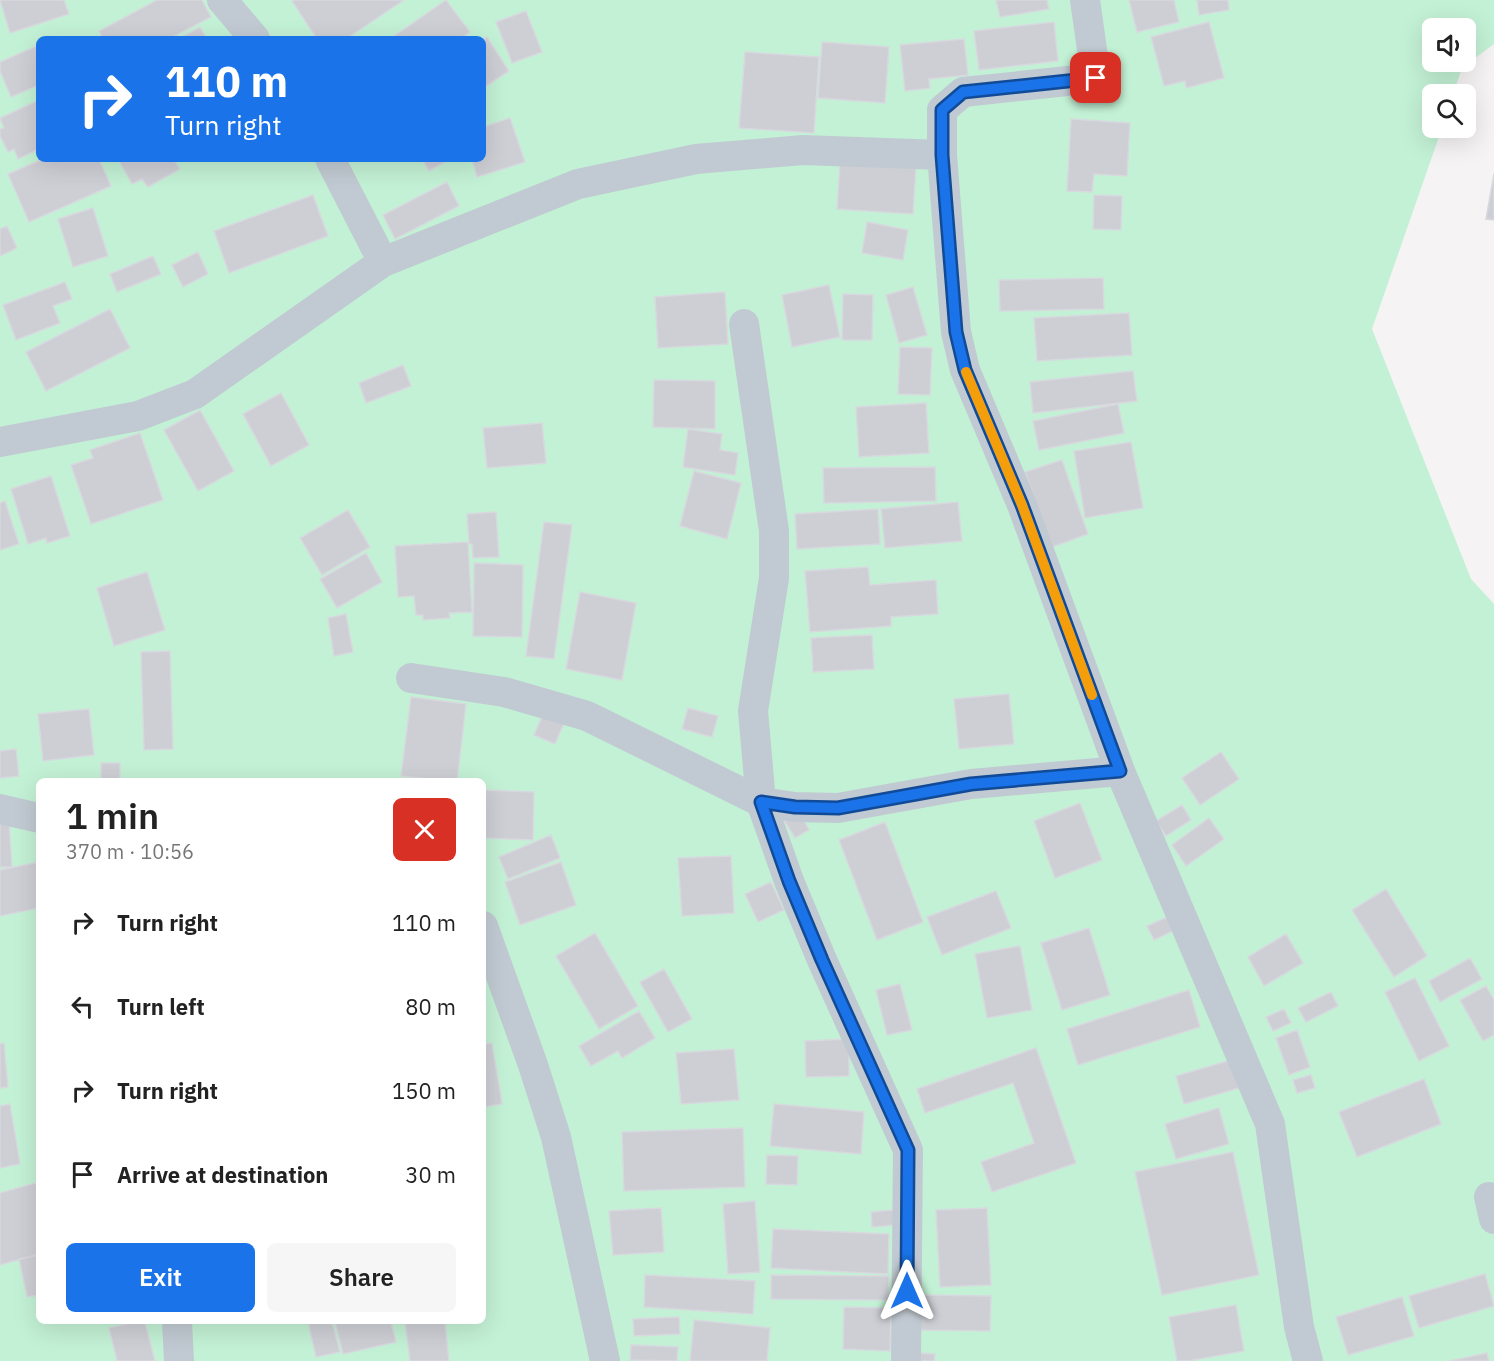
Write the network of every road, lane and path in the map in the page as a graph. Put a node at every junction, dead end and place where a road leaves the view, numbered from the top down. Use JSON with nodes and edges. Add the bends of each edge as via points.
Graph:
{"nodes":[{"id":1,"x":222,"y":0,"type":"edge"},
{"id":2,"x":1085,"y":0,"type":"edge"},
{"id":3,"x":252,"y":36,"type":"edge"},
{"id":4,"x":942,"y":155,"type":"junction"},
{"id":5,"x":332,"y":162,"type":"edge"},
{"id":6,"x":383,"y":262,"type":"junction"},
{"id":7,"x":744,"y":324,"type":"dead end"},
{"id":8,"x":0,"y":442,"type":"edge"},
{"id":9,"x":411,"y":678,"type":"dead end"},
{"id":10,"x":1120,"y":771,"type":"junction"},
{"id":11,"x":761,"y":802,"type":"junction"},
{"id":12,"x":0,"y":809,"type":"edge"},
{"id":13,"x":36,"y":817,"type":"edge"},
{"id":14,"x":486,"y":934,"type":"edge"},
{"id":15,"x":177,"y":1324,"type":"edge"},
{"id":16,"x":179,"y":1361,"type":"edge"},
{"id":17,"x":605,"y":1361,"type":"edge"},
{"id":18,"x":906,"y":1361,"type":"edge"},
{"id":19,"x":1308,"y":1361,"type":"edge"}],
"edges":[{"from":1,"to":3,"type":"street"},
{"from":2,"to":4,"type":"street","via":[[1096,78],[963,92],[942,110]]},
{"from":4,"to":6,"type":"street","via":[[803,150],[696,159],[578,184]]},
{"from":4,"to":10,"type":"street","via":[[956,332],[965,370],[1022,505]]},
{"from":5,"to":6,"type":"street"},
{"from":6,"to":8,"type":"street","via":[[195,394],[138,416]]},
{"from":7,"to":11,"type":"street","via":[[774,531],[774,578],[753,711]]},
{"from":9,"to":11,"type":"street","via":[[504,692],[587,716]]},
{"from":10,"to":11,"type":"street","via":[[971,784],[838,808]]},
{"from":10,"to":19,"type":"street","via":[[1270,1124],[1299,1327]]},
{"from":11,"to":18,"type":"street","via":[[822,960],[908,1150]]},
{"from":12,"to":13,"type":"street"},
{"from":14,"to":17,"type":"street","via":[[556,1137]]},
{"from":15,"to":16,"type":"street"}]}
